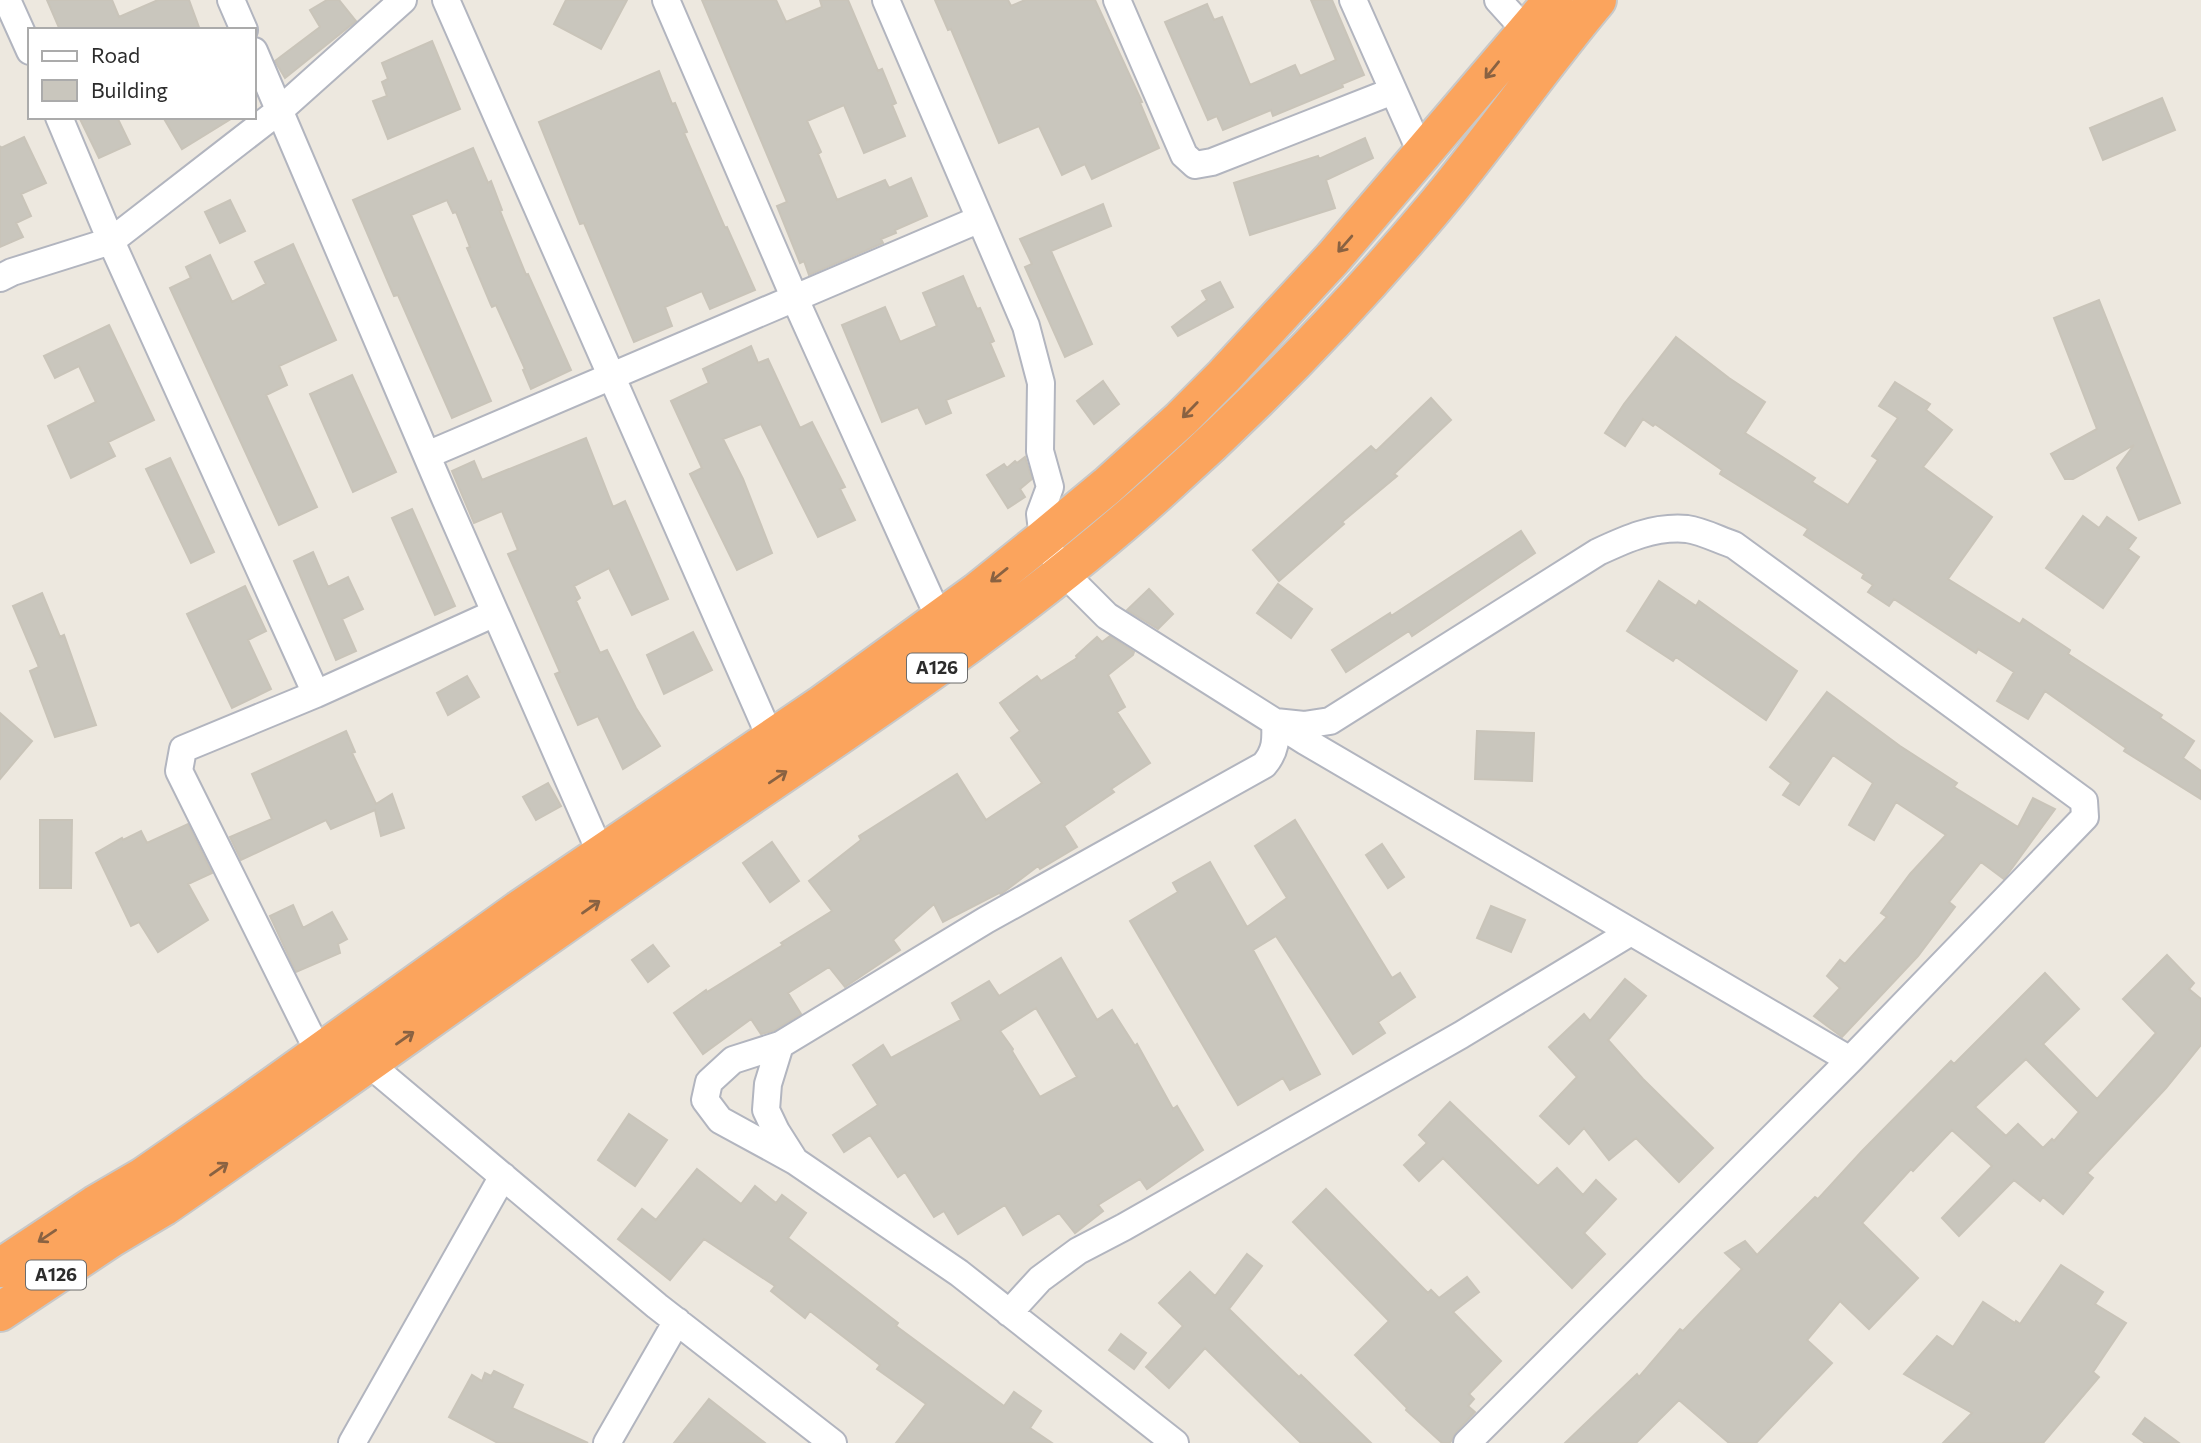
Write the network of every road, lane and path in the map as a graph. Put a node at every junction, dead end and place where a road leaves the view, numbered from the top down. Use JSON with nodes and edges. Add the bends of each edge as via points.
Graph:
{"nodes":[{"id":1,"x":7,"y":0,"type":"edge"},
{"id":2,"x":231,"y":0,"type":"edge"},
{"id":3,"x":403,"y":0,"type":"edge"},
{"id":4,"x":446,"y":0,"type":"edge"},
{"id":5,"x":666,"y":0,"type":"edge"},
{"id":6,"x":887,"y":0,"type":"edge"},
{"id":7,"x":1117,"y":0,"type":"edge"},
{"id":8,"x":1353,"y":0,"type":"edge"},
{"id":9,"x":1499,"y":0,"type":"edge"},
{"id":10,"x":1553,"y":0,"type":"edge"},
{"id":11,"x":1597,"y":0,"type":"edge"},
{"id":12,"x":243,"y":28,"type":"edge"},
{"id":13,"x":1525,"y":31,"type":"junction"},
{"id":14,"x":28,"y":47,"type":"edge"},
{"id":15,"x":256,"y":56,"type":"edge"},
{"id":16,"x":1393,"y":91,"type":"junction"},
{"id":17,"x":280,"y":110,"type":"junction"},
{"id":18,"x":60,"y":119,"type":"edge"},
{"id":19,"x":1422,"y":155,"type":"junction"},
{"id":20,"x":980,"y":219,"type":"junction"},
{"id":21,"x":111,"y":241,"type":"junction"},
{"id":22,"x":0,"y":278,"type":"edge"},
{"id":23,"x":795,"y":299,"type":"junction"},
{"id":24,"x":611,"y":375,"type":"junction"},
{"id":25,"x":427,"y":455,"type":"junction"},
{"id":26,"x":1043,"y":539,"type":"junction"},
{"id":27,"x":1064,"y":573,"type":"junction"},
{"id":28,"x":495,"y":613,"type":"junction"},
{"id":29,"x":939,"y":618,"type":"junction"},
{"id":30,"x":316,"y":694,"type":"junction"},
{"id":31,"x":1275,"y":722,"type":"junction"},
{"id":32,"x":771,"y":739,"type":"junction"},
{"id":33,"x":601,"y":854,"type":"junction"},
{"id":34,"x":1631,"y":932,"type":"junction"},
{"id":35,"x":780,"y":1045,"type":"junction"},
{"id":36,"x":319,"y":1053,"type":"junction"},
{"id":37,"x":1850,"y":1060,"type":"junction"},
{"id":38,"x":368,"y":1063,"type":"junction"},
{"id":39,"x":795,"y":1161,"type":"junction"},
{"id":40,"x":503,"y":1176,"type":"junction"},
{"id":41,"x":153,"y":1192,"type":"junction"},
{"id":42,"x":103,"y":1221,"type":"junction"},
{"id":43,"x":0,"y":1268,"type":"edge"},
{"id":44,"x":0,"y":1312,"type":"edge"},
{"id":45,"x":1009,"y":1313,"type":"junction"},
{"id":46,"x":677,"y":1321,"type":"junction"},
{"id":47,"x":352,"y":1443,"type":"edge"},
{"id":48,"x":607,"y":1443,"type":"edge"},
{"id":49,"x":833,"y":1443,"type":"edge"},
{"id":50,"x":1175,"y":1443,"type":"edge"},
{"id":51,"x":1466,"y":1443,"type":"edge"}],
"edges":[{"from":1,"to":14,"type":"street"},
{"from":2,"to":12,"type":"street"},
{"from":3,"to":17,"type":"street"},
{"from":4,"to":24,"type":"street"},
{"from":5,"to":23,"type":"street"},
{"from":6,"to":20,"type":"street"},
{"from":7,"to":16,"type":"street","via":[[1184,155],[1195,165]]},
{"from":8,"to":16,"type":"street"},
{"from":9,"to":13,"type":"street"},
{"from":10,"to":13,"type":"highway","number":"A126"},
{"from":11,"to":27,"type":"highway","number":"A126","via":[[1435,207],[1341,312],[1163,488]]},
{"from":13,"to":19,"type":"highway","number":"A126","one_way":true},
{"from":15,"to":17,"type":"street"},
{"from":16,"to":19,"type":"street"},
{"from":17,"to":21,"type":"street"},
{"from":17,"to":25,"type":"street"},
{"from":18,"to":21,"type":"street"},
{"from":19,"to":26,"type":"highway","number":"A126","one_way":true,"via":[[1334,258],[1181,419]]},
{"from":20,"to":23,"type":"street"},
{"from":20,"to":26,"type":"street","via":[[1026,326],[1041,383],[1040,452],[1050,487],[1040,514]]},
{"from":21,"to":22,"type":"street"},
{"from":21,"to":30,"type":"street"},
{"from":23,"to":24,"type":"street"},
{"from":23,"to":29,"type":"street"},
{"from":24,"to":25,"type":"street"},
{"from":24,"to":32,"type":"street"},
{"from":25,"to":28,"type":"street"},
{"from":26,"to":27,"type":"street"},
{"from":26,"to":29,"type":"highway","number":"A126","one_way":true},
{"from":27,"to":31,"type":"street","via":[[1107,616]]},
{"from":38,"to":27,"type":"highway","number":"A126","one_way":true,"via":[[964,649]]},
{"from":28,"to":30,"type":"street"},
{"from":28,"to":33,"type":"street"},
{"from":29,"to":32,"type":"highway","number":"A126"},
{"from":30,"to":36,"type":"street","via":[[183,749],[179,771]]},
{"from":31,"to":34,"type":"street"},
{"from":31,"to":35,"type":"street","via":[[1276,744],[1264,765],[986,920]]},
{"from":31,"to":37,"type":"street","via":[[1304,725],[1330,721],[1598,552],[1635,535],[1689,529],[1734,545],[2084,801],[2085,817]]},
{"from":32,"to":33,"type":"highway","number":"A126"},
{"from":33,"to":36,"type":"highway","number":"A126"},
{"from":34,"to":37,"type":"street"},
{"from":34,"to":45,"type":"street","via":[[1449,1042],[1079,1251],[1040,1279]]},
{"from":35,"to":39,"type":"street","via":[[768,1084],[766,1110]]},
{"from":35,"to":39,"type":"street","via":[[733,1060],[709,1082],[705,1100],[720,1121]]},
{"from":36,"to":41,"type":"highway","number":"A126"},
{"from":37,"to":51,"type":"street"},
{"from":38,"to":40,"type":"street"},
{"from":41,"to":38,"type":"highway","number":"A126","one_way":true},
{"from":39,"to":45,"type":"street","via":[[959,1273]]},
{"from":40,"to":46,"type":"street"},
{"from":40,"to":47,"type":"street"},
{"from":41,"to":42,"type":"highway","number":"A126"},
{"from":42,"to":43,"type":"highway","number":"A126","one_way":true},
{"from":42,"to":44,"type":"highway","number":"A126"},
{"from":45,"to":50,"type":"street"},
{"from":46,"to":48,"type":"street"},
{"from":46,"to":49,"type":"street"}]}
